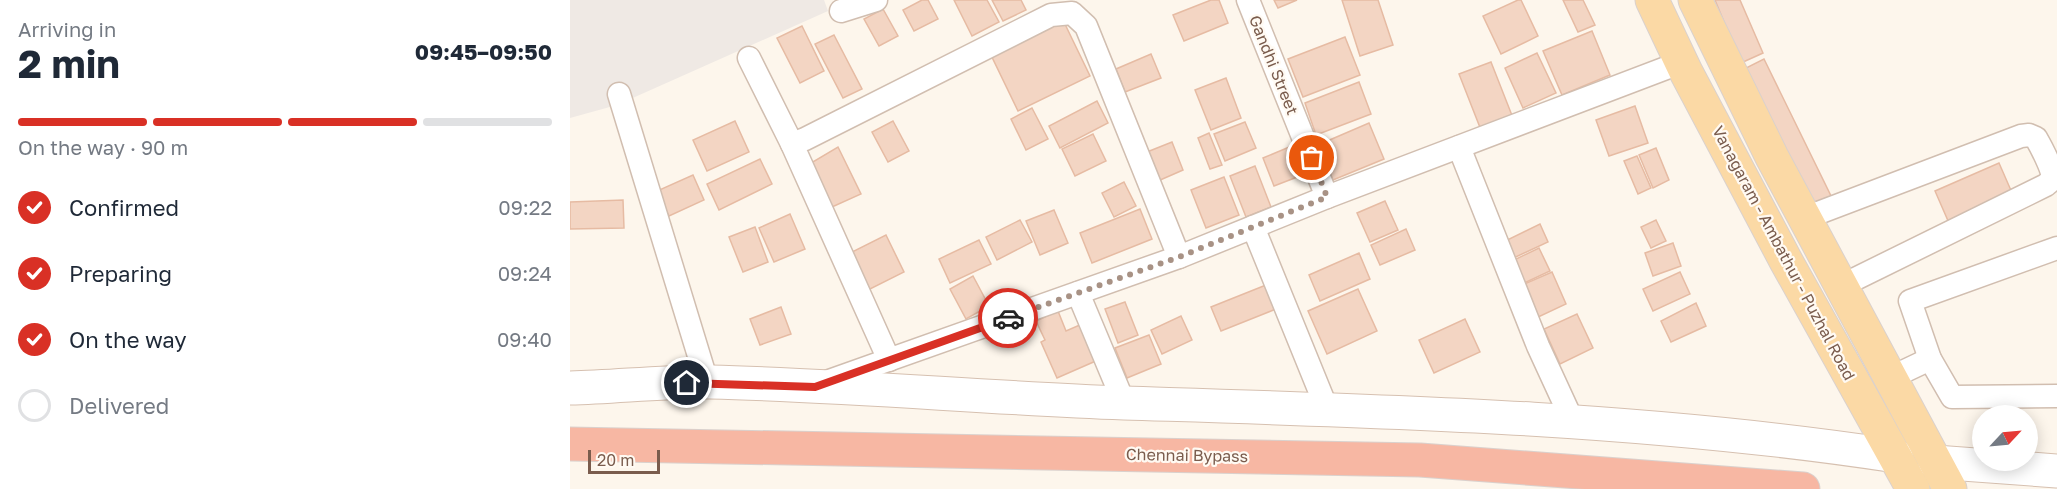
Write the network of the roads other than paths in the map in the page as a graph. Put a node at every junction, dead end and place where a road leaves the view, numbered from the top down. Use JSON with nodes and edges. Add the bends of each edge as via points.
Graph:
{"nodes":[{"id":1,"x":876,"y":0,"type":"edge"},
{"id":2,"x":1248,"y":0,"type":"edge"},
{"id":3,"x":1695,"y":0,"type":"edge"},
{"id":4,"x":1655,"y":7,"type":"edge"},
{"id":5,"x":841,"y":11,"type":"dead end"},
{"id":6,"x":749,"y":58,"type":"dead end"},
{"id":7,"x":1682,"y":62,"type":"junction"},
{"id":8,"x":618,"y":94,"type":"dead end"},
{"id":9,"x":792,"y":144,"type":"junction"},
{"id":10,"x":1459,"y":147,"type":"junction"},
{"id":11,"x":1327,"y":197,"type":"junction"},
{"id":12,"x":1805,"y":218,"type":"junction"},
{"id":13,"x":1253,"y":227,"type":"junction"},
{"id":14,"x":2057,"y":248,"type":"edge"},
{"id":15,"x":1179,"y":257,"type":"junction"},
{"id":16,"x":1841,"y":286,"type":"junction"},
{"id":17,"x":1078,"y":293,"type":"junction"},
{"id":18,"x":1930,"y":359,"type":"junction"},
{"id":19,"x":889,"y":360,"type":"junction"},
{"id":20,"x":1890,"y":378,"type":"junction"},
{"id":21,"x":707,"y":382,"type":"junction"},
{"id":22,"x":815,"y":387,"type":"junction"},
{"id":23,"x":570,"y":388,"type":"edge"},
{"id":24,"x":2057,"y":396,"type":"edge"},
{"id":25,"x":1124,"y":403,"type":"junction"},
{"id":26,"x":1327,"y":409,"type":"junction"},
{"id":27,"x":1573,"y":422,"type":"junction"},
{"id":28,"x":570,"y":444,"type":"edge"},
{"id":29,"x":1896,"y":456,"type":"junction"},
{"id":30,"x":2057,"y":471,"type":"edge"},
{"id":31,"x":1942,"y":476,"type":"edge"},
{"id":32,"x":1803,"y":489,"type":"edge"},
{"id":33,"x":1913,"y":489,"type":"edge"}],
"edges":[{"from":1,"to":5,"type":"street"},
{"from":2,"to":11,"type":"street","name":"Gandhi Street"},
{"from":3,"to":12,"type":"main road"},
{"from":4,"to":7,"type":"main road","name":"Vanagaram - Ambathur - Puzhal Road"},
{"from":6,"to":9,"type":"street"},
{"from":7,"to":10,"type":"street"},
{"from":7,"to":29,"type":"main road","name":"Vanagaram - Ambathur - Puzhal Road","via":[[1786,261]]},
{"from":8,"to":21,"type":"street"},
{"from":9,"to":15,"type":"street","via":[[1052,15],[1072,13],[1086,26]]},
{"from":9,"to":19,"type":"street"},
{"from":10,"to":11,"type":"street"},
{"from":10,"to":27,"type":"street","via":[[1538,346]]},
{"from":11,"to":13,"type":"street"},
{"from":12,"to":16,"type":"main road"},
{"from":12,"to":16,"type":"street","via":[[2020,136],[2036,138],[2040,145],[2052,174],[2046,185]]},
{"from":13,"to":15,"type":"street"},
{"from":13,"to":26,"type":"street"},
{"from":14,"to":18,"type":"street","via":[[1910,301]]},
{"from":15,"to":17,"type":"street"},
{"from":16,"to":20,"type":"main road"},
{"from":17,"to":19,"type":"street"},
{"from":17,"to":25,"type":"street"},
{"from":18,"to":20,"type":"street"},
{"from":18,"to":24,"type":"street","via":[[1952,397]]},
{"from":19,"to":22,"type":"street"},
{"from":20,"to":31,"type":"main road"},
{"from":21,"to":22,"type":"street"},
{"from":21,"to":23,"type":"street"},
{"from":22,"to":25,"type":"street"},
{"from":25,"to":26,"type":"street"},
{"from":26,"to":27,"type":"street"},
{"from":27,"to":29,"type":"street","via":[[1807,443]]},
{"from":28,"to":32,"type":"highway","name":"Chennai Bypass","via":[[1420,460]]},
{"from":29,"to":33,"type":"main road","name":"Vanagaram - Ambathur - Puzhal Road"},
{"from":30,"to":31,"type":"street"}]}
